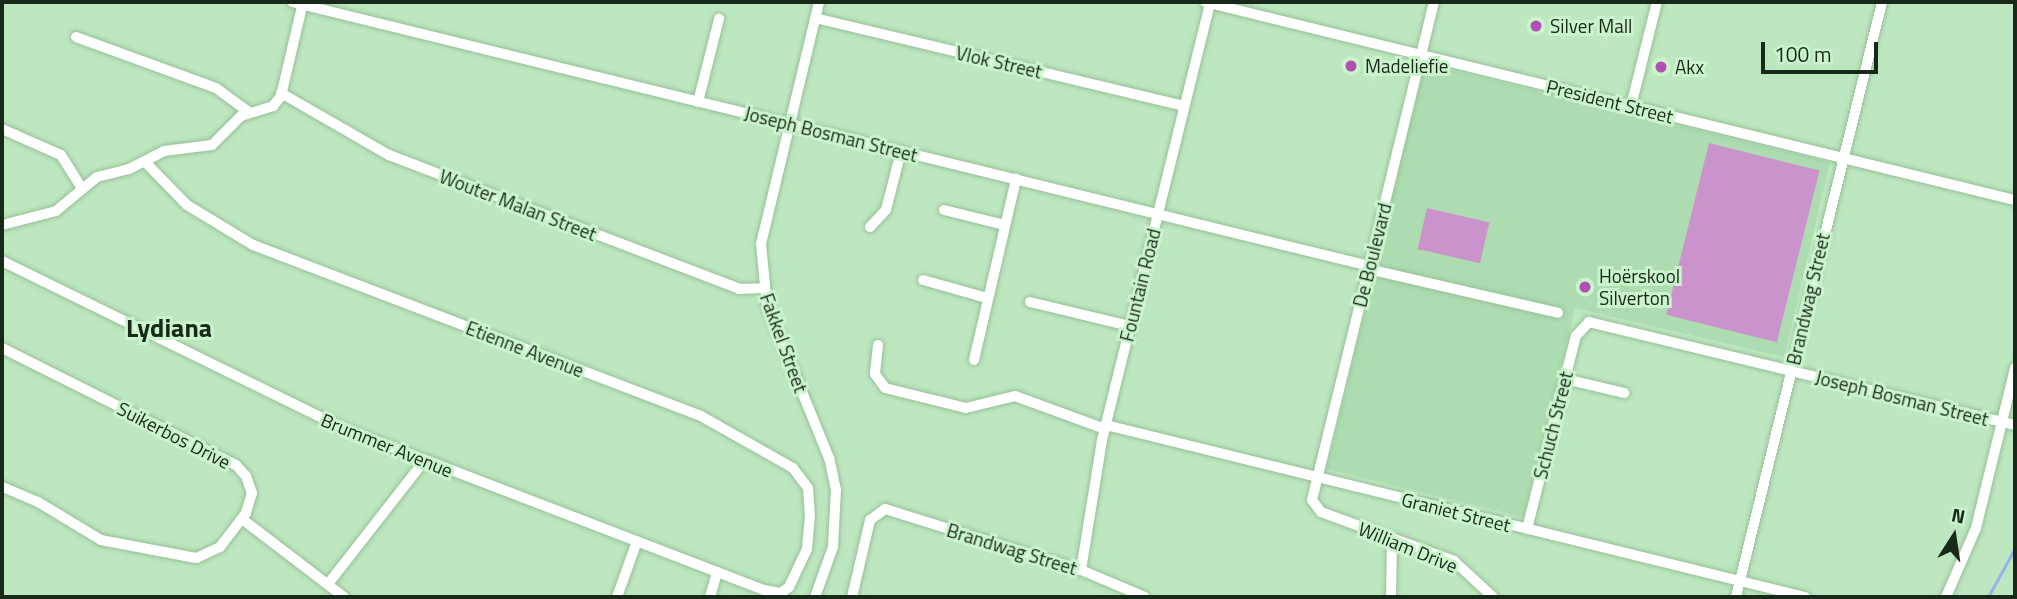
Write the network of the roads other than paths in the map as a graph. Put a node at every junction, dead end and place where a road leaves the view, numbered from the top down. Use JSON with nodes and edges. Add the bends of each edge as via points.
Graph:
{"nodes":[{"id":1,"x":819,"y":2,"type":"edge"},
{"id":2,"x":1208,"y":2,"type":"edge"},
{"id":3,"x":1434,"y":2,"type":"edge"},
{"id":4,"x":1657,"y":2,"type":"edge"},
{"id":5,"x":1882,"y":2,"type":"edge"},
{"id":6,"x":300,"y":3,"type":"edge"},
{"id":7,"x":815,"y":18,"type":"junction"},
{"id":8,"x":719,"y":19,"type":"dead end"},
{"id":9,"x":76,"y":37,"type":"dead end"},
{"id":10,"x":1421,"y":55,"type":"junction"},
{"id":11,"x":282,"y":93,"type":"junction"},
{"id":12,"x":698,"y":102,"type":"junction"},
{"id":13,"x":1184,"y":106,"type":"junction"},
{"id":14,"x":1631,"y":106,"type":"junction"},
{"id":15,"x":250,"y":113,"type":"junction"},
{"id":16,"x":789,"y":124,"type":"junction"},
{"id":17,"x":2,"y":129,"type":"edge"},
{"id":18,"x":901,"y":151,"type":"junction"},
{"id":19,"x":1842,"y":158,"type":"junction"},
{"id":20,"x":145,"y":162,"type":"junction"},
{"id":21,"x":1016,"y":179,"type":"junction"},
{"id":22,"x":82,"y":189,"type":"junction"},
{"id":23,"x":2015,"y":200,"type":"edge"},
{"id":24,"x":944,"y":210,"type":"dead end"},
{"id":25,"x":1158,"y":214,"type":"junction"},
{"id":26,"x":2,"y":225,"type":"edge"},
{"id":27,"x":1005,"y":225,"type":"junction"},
{"id":28,"x":870,"y":227,"type":"dead end"},
{"id":29,"x":2,"y":261,"type":"edge"},
{"id":30,"x":1368,"y":267,"type":"junction"},
{"id":31,"x":922,"y":280,"type":"dead end"},
{"id":32,"x":764,"y":288,"type":"junction"},
{"id":33,"x":987,"y":298,"type":"junction"},
{"id":34,"x":1030,"y":302,"type":"dead end"},
{"id":35,"x":1558,"y":313,"type":"dead end"},
{"id":36,"x":1585,"y":324,"type":"joint"},
{"id":37,"x":1130,"y":326,"type":"junction"},
{"id":38,"x":878,"y":345,"type":"dead end"},
{"id":39,"x":2,"y":348,"type":"edge"},
{"id":40,"x":974,"y":360,"type":"dead end"},
{"id":41,"x":2015,"y":368,"type":"edge"},
{"id":42,"x":1792,"y":370,"type":"junction"},
{"id":43,"x":1565,"y":379,"type":"junction"},
{"id":44,"x":1624,"y":393,"type":"dead end"},
{"id":45,"x":2002,"y":422,"type":"junction"},
{"id":46,"x":2015,"y":425,"type":"edge"},
{"id":47,"x":1106,"y":427,"type":"junction"},
{"id":48,"x":425,"y":460,"type":"junction"},
{"id":49,"x":1317,"y":477,"type":"junction"},
{"id":50,"x":2,"y":487,"type":"edge"},
{"id":51,"x":1315,"y":508,"type":"joint"},
{"id":52,"x":242,"y":519,"type":"junction"},
{"id":53,"x":1527,"y":529,"type":"junction"},
{"id":54,"x":1392,"y":538,"type":"junction"},
{"id":55,"x":637,"y":541,"type":"junction"},
{"id":56,"x":1080,"y":570,"type":"junction"},
{"id":57,"x":717,"y":572,"type":"junction"},
{"id":58,"x":1740,"y":581,"type":"junction"},
{"id":59,"x":328,"y":583,"type":"junction"},
{"id":60,"x":786,"y":591,"type":"joint"},
{"id":61,"x":344,"y":597,"type":"edge"},
{"id":62,"x":617,"y":597,"type":"edge"},
{"id":63,"x":710,"y":597,"type":"edge"},
{"id":64,"x":815,"y":597,"type":"edge"},
{"id":65,"x":852,"y":597,"type":"edge"},
{"id":66,"x":1144,"y":597,"type":"edge"},
{"id":67,"x":1391,"y":597,"type":"edge"},
{"id":68,"x":1493,"y":597,"type":"edge"},
{"id":69,"x":1736,"y":597,"type":"edge"},
{"id":70,"x":1805,"y":597,"type":"edge"},
{"id":71,"x":1945,"y":597,"type":"edge"}],
"edges":[{"from":1,"to":7,"type":"street","name":"Fakkel Street"},
{"from":2,"to":10,"type":"street","name":"President Street"},
{"from":2,"to":13,"type":"street","name":"Fountain Road"},
{"from":3,"to":10,"type":"street","name":"De Boulevard"},
{"from":4,"to":14,"type":"street"},
{"from":5,"to":19,"type":"street","name":"Brandwag Street"},
{"from":6,"to":11,"type":"street"},
{"from":6,"to":12,"type":"street","name":"Joseph Bosman Street"},
{"from":7,"to":13,"type":"street","name":"Vlok Street"},
{"from":7,"to":16,"type":"street","name":"Fakkel Street"},
{"from":8,"to":12,"type":"street"},
{"from":9,"to":15,"type":"street","via":[[216,88]]},
{"from":10,"to":14,"type":"street","name":"President Street"},
{"from":10,"to":30,"type":"street","name":"De Boulevard"},
{"from":11,"to":15,"type":"street","via":[[271,107]]},
{"from":11,"to":32,"type":"street","name":"Wouter Malan Street","via":[[389,155],[739,289]]},
{"from":12,"to":16,"type":"street","name":"Joseph Bosman Street"},
{"from":13,"to":25,"type":"street","name":"Fountain Road"},
{"from":14,"to":19,"type":"street","name":"President Street"},
{"from":15,"to":20,"type":"street","via":[[212,145],[173,149]]},
{"from":16,"to":18,"type":"street","name":"Joseph Bosman Street"},
{"from":16,"to":32,"type":"street","name":"Fakkel Street","via":[[762,237]]},
{"from":17,"to":22,"type":"street","via":[[59,153]]},
{"from":18,"to":21,"type":"street","name":"Joseph Bosman Street"},
{"from":18,"to":28,"type":"street","via":[[886,210]]},
{"from":19,"to":23,"type":"street","name":"President Street"},
{"from":19,"to":42,"type":"street","name":"Brandwag Street"},
{"from":20,"to":22,"type":"street","via":[[101,175]]},
{"from":20,"to":60,"type":"street","name":"Etienne Avenue","via":[[187,205],[253,245],[682,409],[793,468],[810,494],[810,535],[804,558]]},
{"from":21,"to":25,"type":"street","name":"Joseph Bosman Street"},
{"from":21,"to":27,"type":"street"},
{"from":22,"to":26,"type":"street","via":[[56,211]]},
{"from":24,"to":27,"type":"street"},
{"from":25,"to":30,"type":"street","name":"Joseph Bosman Street"},
{"from":25,"to":37,"type":"street","name":"Fountain Road"},
{"from":27,"to":33,"type":"street"},
{"from":29,"to":48,"type":"street","name":"Brummer Avenue","via":[[321,419]]},
{"from":30,"to":35,"type":"street","name":"Joseph Bosman Street"},
{"from":30,"to":49,"type":"street","name":"De Boulevard"},
{"from":31,"to":33,"type":"street"},
{"from":32,"to":64,"type":"street","name":"Fakkel Street","via":[[834,481],[835,538]]},
{"from":33,"to":40,"type":"street"},
{"from":34,"to":37,"type":"street"},
{"from":36,"to":42,"type":"street","name":"Joseph Bosman Street","via":[[1605,324]]},
{"from":36,"to":43,"type":"street","name":"Schuch Street","via":[[1577,332]]},
{"from":37,"to":47,"type":"street","name":"Fountain Road"},
{"from":38,"to":47,"type":"street","name":"Graniet Street","via":[[875,374],[885,388],[966,408],[1015,396]]},
{"from":39,"to":52,"type":"street","name":"Suikerbos Drive","via":[[236,465],[252,491]]},
{"from":41,"to":45,"type":"street"},
{"from":42,"to":45,"type":"street","name":"Joseph Bosman Street"},
{"from":42,"to":58,"type":"street","name":"Brandwag Street"},
{"from":43,"to":44,"type":"street"},
{"from":43,"to":53,"type":"street","name":"Schuch Street"},
{"from":45,"to":46,"type":"street","name":"Joseph Bosman Street"},
{"from":45,"to":71,"type":"street","via":[[1974,536]]},
{"from":47,"to":49,"type":"street","name":"Graniet Street"},
{"from":47,"to":56,"type":"street","name":"Fountain Road"},
{"from":48,"to":55,"type":"street","name":"Brummer Avenue"},
{"from":48,"to":59,"type":"street"},
{"from":49,"to":51,"type":"street","name":"De Boulevard","via":[[1312,498]]},
{"from":49,"to":53,"type":"street","name":"Graniet Street"},
{"from":50,"to":52,"type":"street","name":"Suikerbos Drive","via":[[38,502],[102,540],[187,557],[204,558],[215,551]]},
{"from":51,"to":54,"type":"street","name":"William Drive"},
{"from":52,"to":59,"type":"street"},
{"from":53,"to":58,"type":"street","name":"Graniet Street"},
{"from":54,"to":67,"type":"street"},
{"from":54,"to":68,"type":"street","name":"William Drive","via":[[1454,561]]},
{"from":55,"to":57,"type":"street","name":"Brummer Avenue"},
{"from":55,"to":62,"type":"street"},
{"from":56,"to":65,"type":"street","name":"Brandwag Street","via":[[895,511],[878,510],[868,525]]},
{"from":56,"to":66,"type":"street","name":"Brandwag Street"},
{"from":57,"to":60,"type":"street","name":"Brummer Avenue","via":[[771,592]]},
{"from":57,"to":63,"type":"street"},
{"from":58,"to":69,"type":"street","name":"Brandwag Street"},
{"from":58,"to":70,"type":"street","name":"Graniet Street"},
{"from":59,"to":61,"type":"street"}]}
